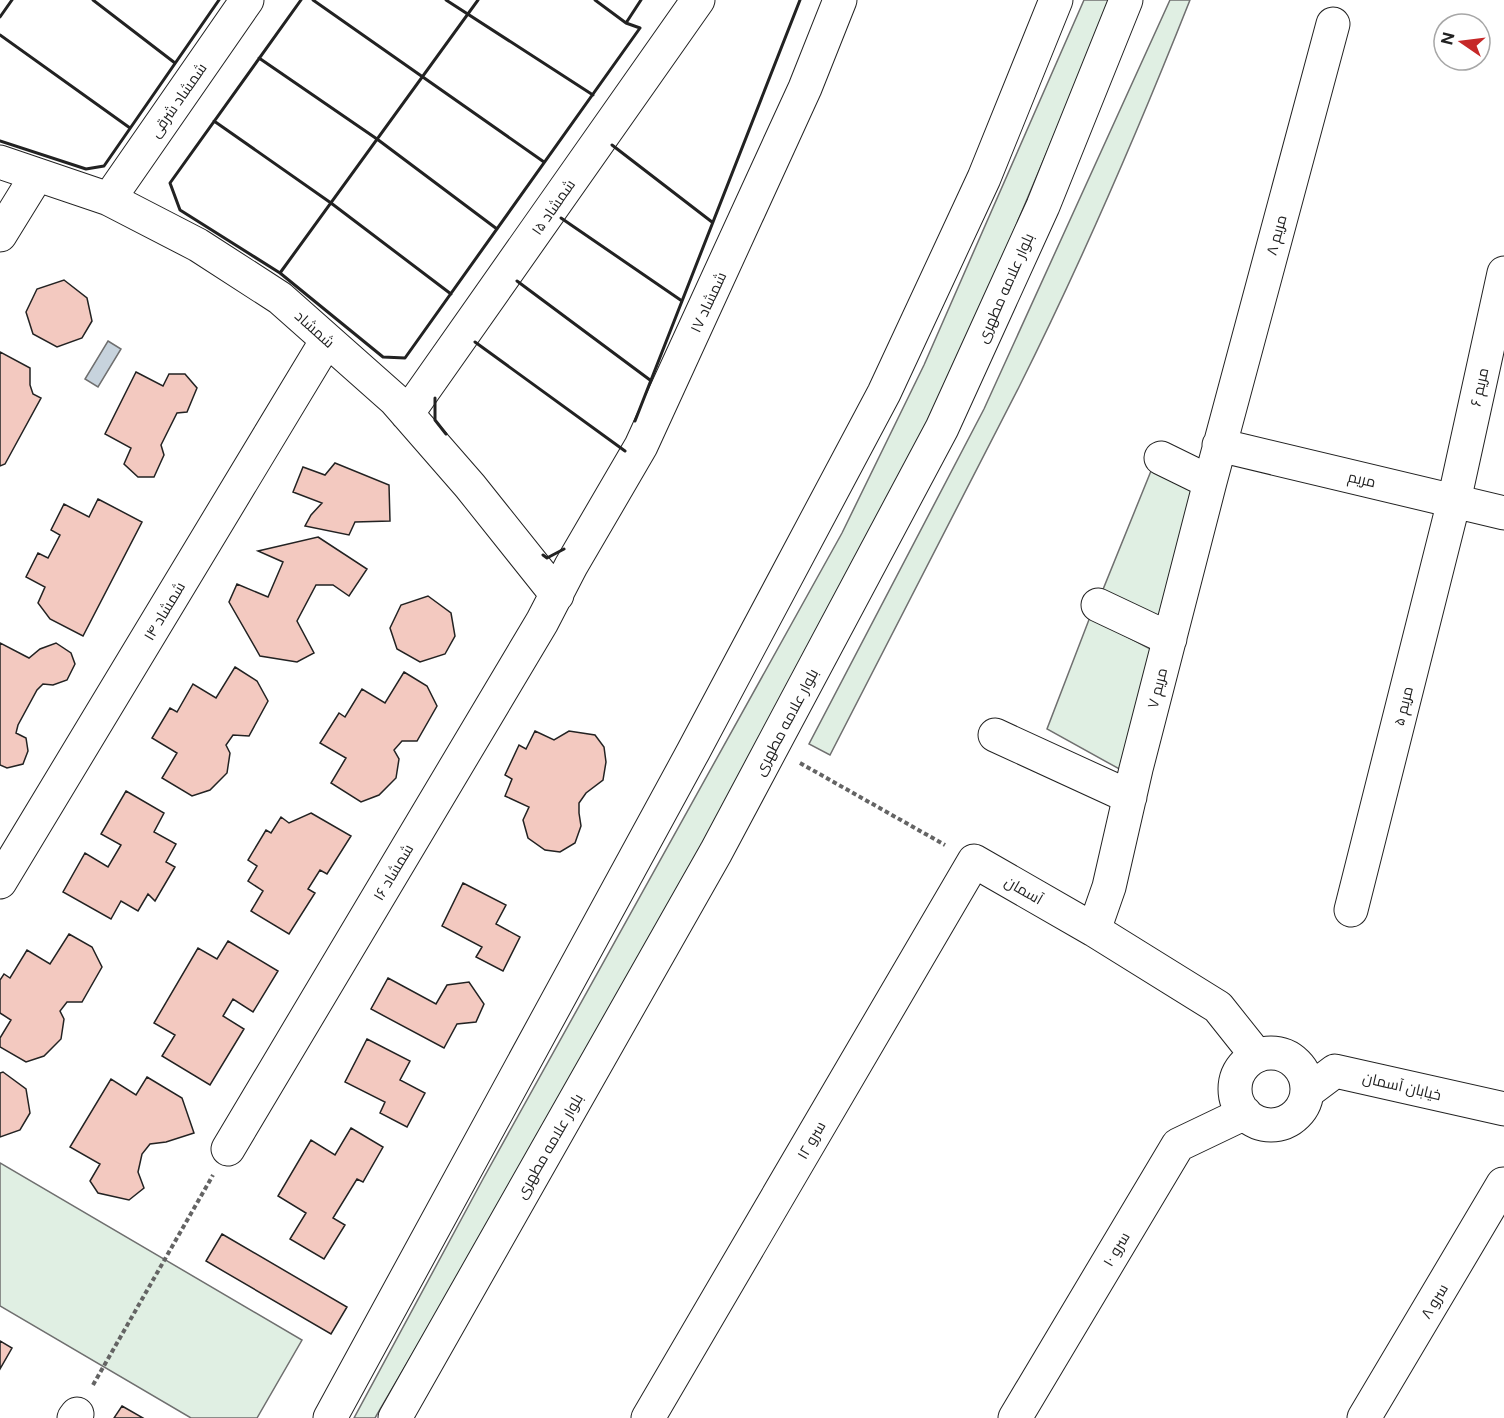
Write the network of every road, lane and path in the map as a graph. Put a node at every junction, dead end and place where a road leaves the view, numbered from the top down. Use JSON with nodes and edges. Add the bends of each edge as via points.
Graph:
{"nodes":[{"id":1,"x":247,"y":0,"type":"edge"},
{"id":2,"x":698,"y":0,"type":"edge"},
{"id":3,"x":840,"y":0,"type":"edge"},
{"id":4,"x":1056,"y":0,"type":"edge"},
{"id":5,"x":1126,"y":0,"type":"edge"},
{"id":6,"x":1333,"y":24,"type":"dead end"},
{"id":7,"x":0,"y":162,"type":"edge"},
{"id":8,"x":37,"y":175,"type":"junction"},
{"id":9,"x":109,"y":199,"type":"junction"},
{"id":10,"x":0,"y":235,"type":"edge"},
{"id":11,"x":1504,"y":273,"type":"edge"},
{"id":12,"x":327,"y":340,"type":"junction"},
{"id":13,"x":407,"y":414,"type":"junction"},
{"id":14,"x":1219,"y":445,"type":"junction"},
{"id":15,"x":1161,"y":459,"type":"dead end"},
{"id":16,"x":1210,"y":482,"type":"junction"},
{"id":17,"x":1454,"y":501,"type":"junction"},
{"id":18,"x":1504,"y":513,"type":"edge"},
{"id":19,"x":557,"y":595,"type":"junction"},
{"id":20,"x":1098,"y":605,"type":"dead end"},
{"id":21,"x":1170,"y":639,"type":"junction"},
{"id":22,"x":995,"y":735,"type":"dead end"},
{"id":23,"x":772,"y":747,"type":"junction"},
{"id":24,"x":1130,"y":797,"type":"junction"},
{"id":25,"x":974,"y":861,"type":"junction"},
{"id":26,"x":0,"y":882,"type":"edge"},
{"id":27,"x":1352,"y":910,"type":"dead end"},
{"id":28,"x":1094,"y":930,"type":"junction"},
{"id":29,"x":1257,"y":1056,"type":"junction"},
{"id":30,"x":1307,"y":1092,"type":"junction"},
{"id":31,"x":1504,"y":1109,"type":"edge"},
{"id":32,"x":1245,"y":1113,"type":"junction"},
{"id":33,"x":228,"y":1149,"type":"joint"},
{"id":34,"x":1503,"y":1184,"type":"edge"},
{"id":35,"x":76,"y":1416,"type":"edge"},
{"id":36,"x":330,"y":1418,"type":"edge"},
{"id":37,"x":395,"y":1418,"type":"edge"},
{"id":38,"x":648,"y":1418,"type":"edge"},
{"id":39,"x":1015,"y":1418,"type":"edge"},
{"id":40,"x":1364,"y":1418,"type":"edge"}],
"edges":[{"from":1,"to":9,"type":"street","name":"شمشاد شرقی"},
{"from":2,"to":13,"type":"street","name":"شمشاد ۱۵"},
{"from":3,"to":19,"type":"street","name":"شمشاد ۱۷","via":[[805,88],[641,446]]},
{"from":4,"to":36,"type":"street","via":[[984,178],[884,393],[688,763]]},
{"from":5,"to":23,"type":"street","name":"بلوار علامه مطهری","via":[[1043,206],[942,428]]},
{"from":6,"to":14,"type":"street","name":"مریم ۸"},
{"from":7,"to":8,"type":"street","name":"شمشاد"},
{"from":8,"to":9,"type":"street","name":"شمشاد"},
{"from":8,"to":10,"type":"street"},
{"from":9,"to":12,"type":"street","name":"شمشاد","via":[[198,245],[280,297]]},
{"from":11,"to":17,"type":"street","name":"مریم ۶"},
{"from":12,"to":13,"type":"street","name":"شمشاد"},
{"from":12,"to":26,"type":"street","name":"شمشاد ۱۴"},
{"from":13,"to":19,"type":"street","name":"شمشاد"},
{"from":14,"to":16,"type":"street","name":"مریم ۷"},
{"from":14,"to":17,"type":"street","name":"مریم"},
{"from":15,"to":16,"type":"street"},
{"from":16,"to":21,"type":"street","name":"مریم ۷"},
{"from":17,"to":18,"type":"street","name":"مریم"},
{"from":17,"to":27,"type":"street","name":"مریم ۵"},
{"from":19,"to":33,"type":"street","name":"شمشاد ۱۶"},
{"from":20,"to":21,"type":"street"},
{"from":21,"to":24,"type":"street","name":"مریم ۷"},
{"from":22,"to":24,"type":"street"},
{"from":23,"to":25,"type":"path"},
{"from":23,"to":37,"type":"street","name":"بلوار علامه مطهری"},
{"from":24,"to":28,"type":"street","name":"مریم ۷","via":[[1109,887]]},
{"from":25,"to":28,"type":"street","name":"آسمان"},
{"from":25,"to":38,"type":"street","name":"سرو ۱۲"},
{"from":28,"to":29,"type":"street","name":"آسمان","via":[[1218,1007]]},
{"from":29,"to":30,"type":"street","via":[[1282,1054],[1293,1059],[1301,1068]]},
{"from":29,"to":32,"type":"street","via":[[1247,1062],[1236,1082],[1239,1104]]},
{"from":30,"to":31,"type":"street","name":"خیابان آسمان","via":[[1335,1071]]},
{"from":30,"to":32,"type":"street","via":[[1298,1114],[1288,1121],[1265,1124]]},
{"from":32,"to":39,"type":"street","name":"سرو ۱۰","via":[[1178,1145]]},
{"from":33,"to":35,"type":"path"},
{"from":34,"to":40,"type":"street","name":"سرو ۸"}]}
